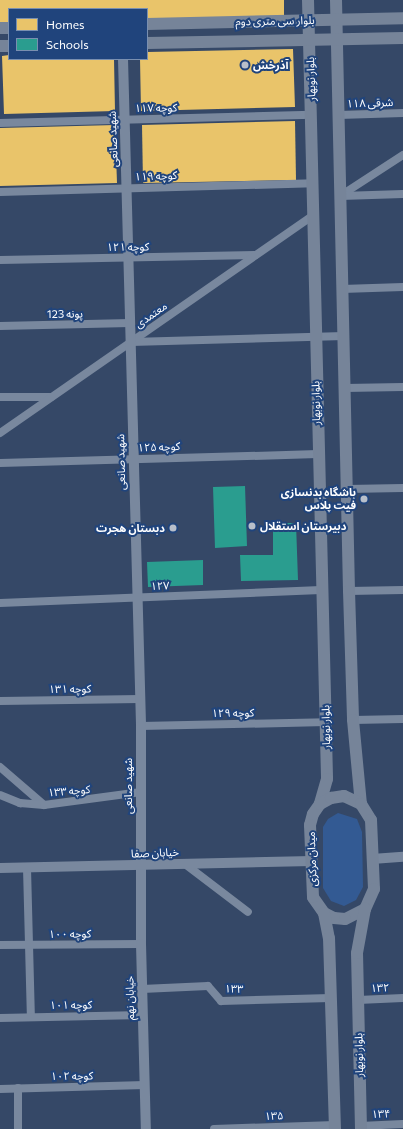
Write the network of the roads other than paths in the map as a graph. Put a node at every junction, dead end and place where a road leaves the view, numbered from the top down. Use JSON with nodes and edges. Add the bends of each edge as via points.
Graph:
{"nodes":[{"id":1,"x":308,"y":0,"type":"edge"},
{"id":2,"x":336,"y":0,"type":"edge"},
{"id":3,"x":403,"y":18,"type":"edge"},
{"id":4,"x":308,"y":20,"type":"junction"},
{"id":5,"x":336,"y":20,"type":"junction"},
{"id":6,"x":148,"y":24,"type":"edge"},
{"id":7,"x":403,"y":38,"type":"edge"},
{"id":8,"x":337,"y":39,"type":"junction"},
{"id":9,"x":309,"y":40,"type":"junction"},
{"id":10,"x":148,"y":43,"type":"edge"},
{"id":11,"x":123,"y":60,"type":"edge"},
{"id":12,"x":403,"y":113,"type":"edge"},
{"id":13,"x":312,"y":115,"type":"junction"},
{"id":14,"x":338,"y":115,"type":"junction"},
{"id":15,"x":124,"y":120,"type":"junction"},
{"id":16,"x":0,"y":123,"type":"edge"},
{"id":17,"x":403,"y":155,"type":"edge"},
{"id":18,"x":313,"y":183,"type":"junction"},
{"id":19,"x":126,"y":188,"type":"junction"},
{"id":20,"x":0,"y":192,"type":"edge"},
{"id":21,"x":403,"y":194,"type":"edge"},
{"id":22,"x":340,"y":196,"type":"junction"},
{"id":23,"x":314,"y":215,"type":"junction"},
{"id":24,"x":256,"y":255,"type":"junction"},
{"id":25,"x":128,"y":258,"type":"junction"},
{"id":26,"x":0,"y":260,"type":"edge"},
{"id":27,"x":403,"y":287,"type":"edge"},
{"id":28,"x":342,"y":289,"type":"junction"},
{"id":29,"x":130,"y":323,"type":"junction"},
{"id":30,"x":0,"y":326,"type":"edge"},
{"id":31,"x":315,"y":336,"type":"junction"},
{"id":32,"x":344,"y":336,"type":"junction"},
{"id":33,"x":130,"y":342,"type":"junction"},
{"id":34,"x":403,"y":386,"type":"edge"},
{"id":35,"x":345,"y":388,"type":"junction"},
{"id":36,"x":0,"y":397,"type":"edge"},
{"id":37,"x":52,"y":397,"type":"junction"},
{"id":38,"x":0,"y":433,"type":"edge"},
{"id":39,"x":318,"y":454,"type":"junction"},
{"id":40,"x":133,"y":459,"type":"junction"},
{"id":41,"x":0,"y":463,"type":"edge"},
{"id":42,"x":403,"y":488,"type":"edge"},
{"id":43,"x":347,"y":490,"type":"junction"},
{"id":44,"x":321,"y":590,"type":"junction"},
{"id":45,"x":403,"y":590,"type":"edge"},
{"id":46,"x":349,"y":591,"type":"junction"},
{"id":47,"x":137,"y":598,"type":"junction"},
{"id":48,"x":0,"y":603,"type":"edge"},
{"id":49,"x":140,"y":699,"type":"junction"},
{"id":50,"x":0,"y":702,"type":"edge"},
{"id":51,"x":403,"y":719,"type":"edge"},
{"id":52,"x":353,"y":720,"type":"junction"},
{"id":53,"x":326,"y":722,"type":"junction"},
{"id":54,"x":141,"y":726,"type":"junction"},
{"id":55,"x":0,"y":767,"type":"edge"},
{"id":56,"x":140,"y":792,"type":"junction"},
{"id":57,"x":0,"y":795,"type":"edge"},
{"id":58,"x":320,"y":804,"type":"junction"},
{"id":59,"x":361,"y":804,"type":"junction"},
{"id":60,"x":44,"y":805,"type":"junction"},
{"id":61,"x":403,"y":857,"type":"edge"},
{"id":62,"x":372,"y":858,"type":"junction"},
{"id":63,"x":312,"y":860,"type":"junction"},
{"id":64,"x":185,"y":864,"type":"junction"},
{"id":65,"x":140,"y":865,"type":"junction"},
{"id":66,"x":0,"y":868,"type":"edge"},
{"id":67,"x":27,"y":868,"type":"junction"},
{"id":68,"x":365,"y":910,"type":"junction"},
{"id":69,"x":248,"y":912,"type":"dead end"},
{"id":70,"x":324,"y":913,"type":"junction"},
{"id":71,"x":141,"y":944,"type":"junction"},
{"id":72,"x":0,"y":945,"type":"edge"},
{"id":73,"x":27,"y":945,"type":"junction"},
{"id":74,"x":142,"y":989,"type":"junction"},
{"id":75,"x":331,"y":998,"type":"junction"},
{"id":76,"x":403,"y":998,"type":"edge"},
{"id":77,"x":358,"y":1000,"type":"junction"},
{"id":78,"x":143,"y":1015,"type":"junction"},
{"id":79,"x":31,"y":1017,"type":"junction"},
{"id":80,"x":0,"y":1018,"type":"edge"},
{"id":81,"x":145,"y":1085,"type":"junction"},
{"id":82,"x":18,"y":1088,"type":"junction"},
{"id":83,"x":0,"y":1089,"type":"edge"},
{"id":84,"x":403,"y":1124,"type":"edge"},
{"id":85,"x":335,"y":1127,"type":"edge"},
{"id":86,"x":360,"y":1127,"type":"edge"},
{"id":87,"x":18,"y":1129,"type":"edge"},
{"id":88,"x":146,"y":1129,"type":"edge"},
{"id":89,"x":214,"y":1129,"type":"edge"}],
"edges":[{"from":1,"to":4,"type":"main road","name":"بلوار نوبهار"},
{"from":2,"to":5,"type":"main road"},
{"from":3,"to":5,"type":"main road","name":"بلوار سی متری دوم"},
{"from":4,"to":5,"type":"main road","name":"بلوار سی متری دوم"},
{"from":4,"to":6,"type":"main road","name":"بلوار سی متری دوم"},
{"from":4,"to":9,"type":"main road","name":"بلوار نوبهار"},
{"from":5,"to":8,"type":"main road"},
{"from":7,"to":8,"type":"main road","name":"بلوار سی متری دوم"},
{"from":8,"to":9,"type":"main road","name":"بلوار سی متری دوم"},
{"from":8,"to":14,"type":"main road"},
{"from":9,"to":10,"type":"main road","name":"بلوار سی متری دوم"},
{"from":9,"to":13,"type":"main road","name":"بلوار نوبهار"},
{"from":11,"to":15,"type":"street","name":"شهید صانعی"},
{"from":12,"to":14,"type":"street","name":"۱۱۸ شرقی"},
{"from":13,"to":15,"type":"street","name":"کوچه ۱۱۷"},
{"from":13,"to":18,"type":"main road","name":"بلوار نوبهار"},
{"from":14,"to":22,"type":"main road"},
{"from":15,"to":16,"type":"street","name":"کوچه ۱۱۷"},
{"from":15,"to":19,"type":"street","name":"شهید صانعی"},
{"from":17,"to":22,"type":"street"},
{"from":18,"to":19,"type":"street","name":"کوچه ۱۱۹"},
{"from":18,"to":23,"type":"main road","name":"بلوار نوبهار"},
{"from":19,"to":20,"type":"street","name":"کوچه ۱۱۹"},
{"from":19,"to":25,"type":"street","name":"شهید صانعی"},
{"from":21,"to":22,"type":"street"},
{"from":22,"to":28,"type":"main road"},
{"from":23,"to":24,"type":"street","name":"معتمدی"},
{"from":23,"to":31,"type":"main road","name":"بلوار نوبهار"},
{"from":24,"to":25,"type":"street","name":"کوچه ۱۲۱"},
{"from":24,"to":33,"type":"street","name":"معتمدی"},
{"from":25,"to":26,"type":"street","name":"کوچه ۱۲۱"},
{"from":25,"to":29,"type":"street","name":"شهید صانعی"},
{"from":27,"to":28,"type":"street"},
{"from":28,"to":32,"type":"main road"},
{"from":29,"to":30,"type":"street","name":"123 پونه"},
{"from":29,"to":33,"type":"street","name":"شهید صانعی"},
{"from":31,"to":32,"type":"street"},
{"from":31,"to":33,"type":"street"},
{"from":31,"to":39,"type":"main road","name":"بلوار نوبهار"},
{"from":32,"to":35,"type":"main road"},
{"from":33,"to":37,"type":"street","name":"معتمدی"},
{"from":33,"to":40,"type":"street","name":"شهید صانعی"},
{"from":34,"to":35,"type":"street"},
{"from":35,"to":43,"type":"main road"},
{"from":36,"to":37,"type":"street"},
{"from":37,"to":38,"type":"street","name":"معتمدی"},
{"from":39,"to":40,"type":"street","name":"کوچه ۱۲۵"},
{"from":39,"to":44,"type":"main road","name":"بلوار نوبهار"},
{"from":40,"to":41,"type":"street","name":"کوچه ۱۲۵"},
{"from":40,"to":47,"type":"street","name":"شهید صانعی"},
{"from":42,"to":43,"type":"street"},
{"from":43,"to":46,"type":"main road"},
{"from":44,"to":47,"type":"street","name":"۱۲۷"},
{"from":44,"to":53,"type":"main road","name":"بلوار نوبهار"},
{"from":45,"to":46,"type":"street"},
{"from":46,"to":52,"type":"main road"},
{"from":47,"to":48,"type":"street","name":"۱۲۷"},
{"from":47,"to":49,"type":"street","name":"شهید صانعی"},
{"from":49,"to":50,"type":"street","name":"کوچه ۱۳۱"},
{"from":49,"to":54,"type":"street","name":"شهید صانعی"},
{"from":51,"to":52,"type":"street"},
{"from":52,"to":59,"type":"main road"},
{"from":53,"to":54,"type":"street","name":"کوچه ۱۲۹"},
{"from":53,"to":58,"type":"main road","name":"بلوار نوبهار","via":[[327,779]]},
{"from":54,"to":56,"type":"street","name":"شهید صانعی"},
{"from":55,"to":60,"type":"street"},
{"from":56,"to":60,"type":"street","name":"کوچه ۱۳۳"},
{"from":56,"to":65,"type":"street","name":"شهید صانعی"},
{"from":57,"to":60,"type":"street","name":"کوچه ۱۳۳","via":[[20,803]]},
{"from":58,"to":59,"type":"main road","via":[[331,798],[344,796]]},
{"from":58,"to":63,"type":"main road","name":"میدان مرکزی","via":[[313,814],[310,825]]},
{"from":59,"to":62,"type":"main road","via":[[371,820]]},
{"from":61,"to":62,"type":"street"},
{"from":62,"to":68,"type":"main road","via":[[374,889]]},
{"from":63,"to":64,"type":"street","name":"خیابان صفا"},
{"from":63,"to":70,"type":"main road","name":"میدان مرکزی","via":[[313,897]]},
{"from":64,"to":65,"type":"street","name":"خیابان صفا"},
{"from":64,"to":69,"type":"street"},
{"from":65,"to":67,"type":"street","name":"خیابان صفا"},
{"from":65,"to":71,"type":"street","name":"خیابان نهم"},
{"from":66,"to":67,"type":"street","name":"خیابان صفا"},
{"from":67,"to":73,"type":"street"},
{"from":68,"to":70,"type":"main road","via":[[345,919]]},
{"from":68,"to":77,"type":"main road","name":"بلوار نوبهار","via":[[357,953]]},
{"from":70,"to":75,"type":"main road","via":[[329,938]]},
{"from":71,"to":73,"type":"street","name":"کوچه ۱۰۰"},
{"from":71,"to":74,"type":"street","name":"خیابان نهم"},
{"from":72,"to":73,"type":"street","name":"کوچه ۱۰۰"},
{"from":73,"to":79,"type":"street"},
{"from":74,"to":75,"type":"street","name":"۱۳۳","via":[[208,986],[221,1001]]},
{"from":74,"to":78,"type":"street","name":"خیابان نهم"},
{"from":75,"to":85,"type":"main road"},
{"from":76,"to":77,"type":"street","name":"۱۳۲"},
{"from":77,"to":86,"type":"main road","name":"بلوار نوبهار"},
{"from":78,"to":79,"type":"street","name":"کوچه ۱۰۱"},
{"from":78,"to":81,"type":"street","name":"خیابان نهم"},
{"from":79,"to":80,"type":"street","name":"کوچه ۱۰۱"},
{"from":81,"to":82,"type":"street","name":"کوچه ۱۰۲"},
{"from":81,"to":88,"type":"street","name":"خیابان نهم"},
{"from":82,"to":83,"type":"street","name":"کوچه ۱۰۲"},
{"from":82,"to":87,"type":"street"},
{"from":84,"to":86,"type":"street","name":"۱۳۴"},
{"from":85,"to":89,"type":"street","name":"۱۳۵"}]}
